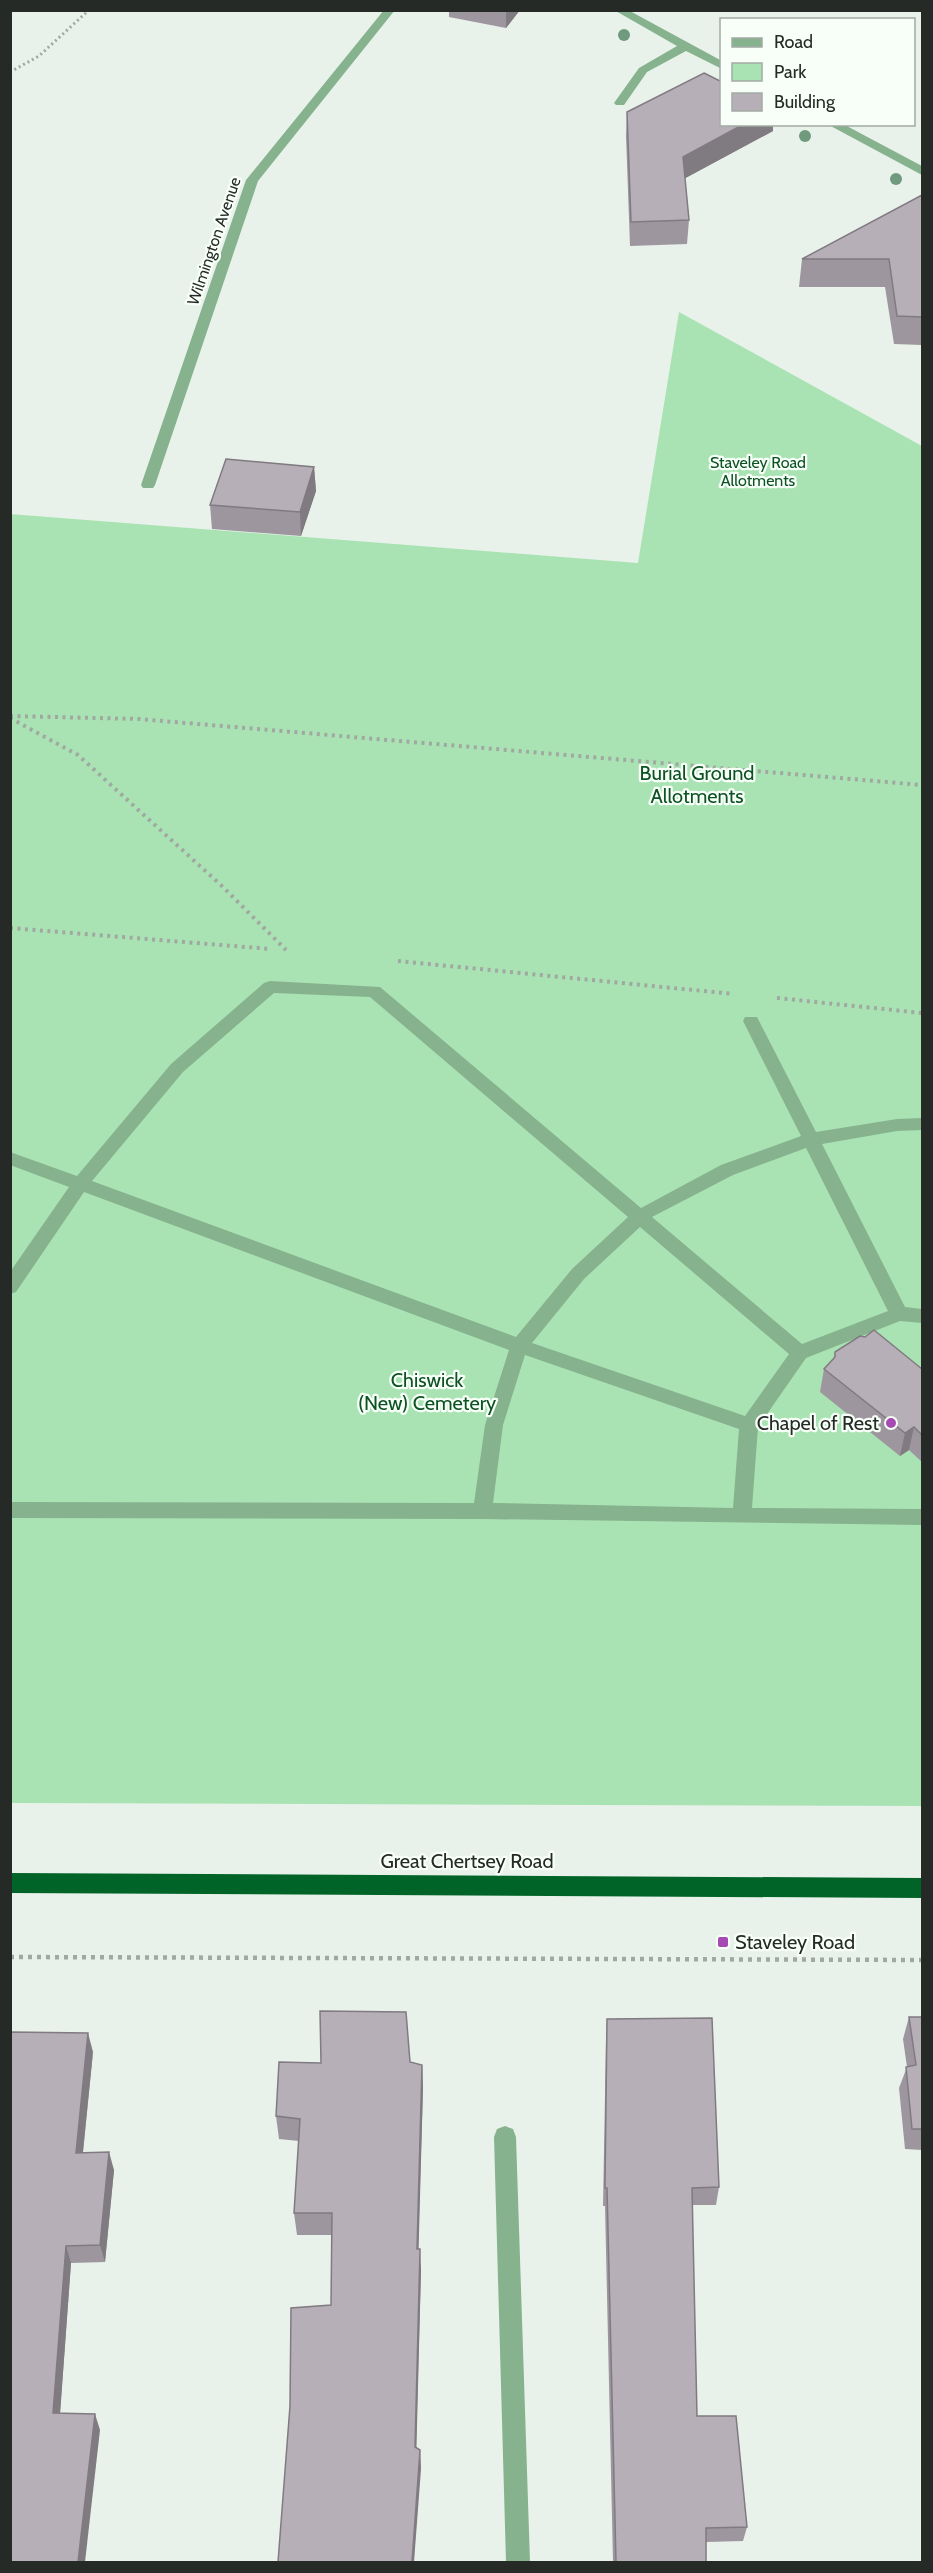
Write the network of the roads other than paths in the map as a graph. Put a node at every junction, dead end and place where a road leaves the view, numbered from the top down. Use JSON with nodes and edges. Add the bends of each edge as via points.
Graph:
{"nodes":[{"id":1,"x":390,"y":10,"type":"edge"},
{"id":2,"x":619,"y":10,"type":"edge"},
{"id":3,"x":684,"y":47,"type":"junction"},
{"id":4,"x":720,"y":65,"type":"edge"},
{"id":5,"x":620,"y":103,"type":"dead end"},
{"id":6,"x":837,"y":126,"type":"edge"},
{"id":7,"x":922,"y":171,"type":"edge"},
{"id":8,"x":148,"y":485,"type":"dead end"},
{"id":9,"x":751,"y":1021,"type":"dead end"},
{"id":10,"x":922,"y":1124,"type":"edge"},
{"id":11,"x":812,"y":1139,"type":"junction"},
{"id":12,"x":10,"y":1158,"type":"edge"},
{"id":13,"x":81,"y":1183,"type":"junction"},
{"id":14,"x":640,"y":1216,"type":"junction"},
{"id":15,"x":10,"y":1287,"type":"edge"},
{"id":16,"x":899,"y":1314,"type":"junction"},
{"id":17,"x":922,"y":1316,"type":"edge"},
{"id":18,"x":519,"y":1346,"type":"junction"},
{"id":19,"x":800,"y":1353,"type":"junction"},
{"id":20,"x":748,"y":1425,"type":"junction"},
{"id":21,"x":10,"y":1510,"type":"edge"},
{"id":22,"x":482,"y":1511,"type":"junction"},
{"id":23,"x":742,"y":1516,"type":"junction"},
{"id":24,"x":922,"y":1517,"type":"edge"},
{"id":25,"x":10,"y":1883,"type":"edge"},
{"id":26,"x":922,"y":1888,"type":"edge"},
{"id":27,"x":505,"y":2137,"type":"dead end"},
{"id":28,"x":518,"y":2562,"type":"edge"}],
"edges":[{"from":1,"to":8,"type":"street","name":"Wilmington Avenue","via":[[252,180]]},
{"from":2,"to":3,"type":"street"},
{"from":3,"to":4,"type":"street"},
{"from":3,"to":5,"type":"street","via":[[643,70]]},
{"from":6,"to":7,"type":"street"},
{"from":9,"to":11,"type":"street"},
{"from":10,"to":11,"type":"street"},
{"from":11,"to":14,"type":"street","via":[[727,1170]]},
{"from":11,"to":16,"type":"street"},
{"from":12,"to":13,"type":"street"},
{"from":13,"to":14,"type":"street","via":[[177,1068],[270,987],[374,991]]},
{"from":13,"to":15,"type":"street"},
{"from":13,"to":18,"type":"street"},
{"from":14,"to":18,"type":"street","via":[[578,1274]]},
{"from":14,"to":19,"type":"street"},
{"from":16,"to":17,"type":"street"},
{"from":16,"to":19,"type":"street"},
{"from":18,"to":20,"type":"street"},
{"from":18,"to":22,"type":"street","via":[[494,1425]]},
{"from":19,"to":20,"type":"street"},
{"from":20,"to":23,"type":"street"},
{"from":21,"to":22,"type":"street"},
{"from":22,"to":23,"type":"street"},
{"from":23,"to":24,"type":"street"},
{"from":25,"to":26,"type":"highway","name":"Great Chertsey Road"},
{"from":27,"to":28,"type":"street"}]}
